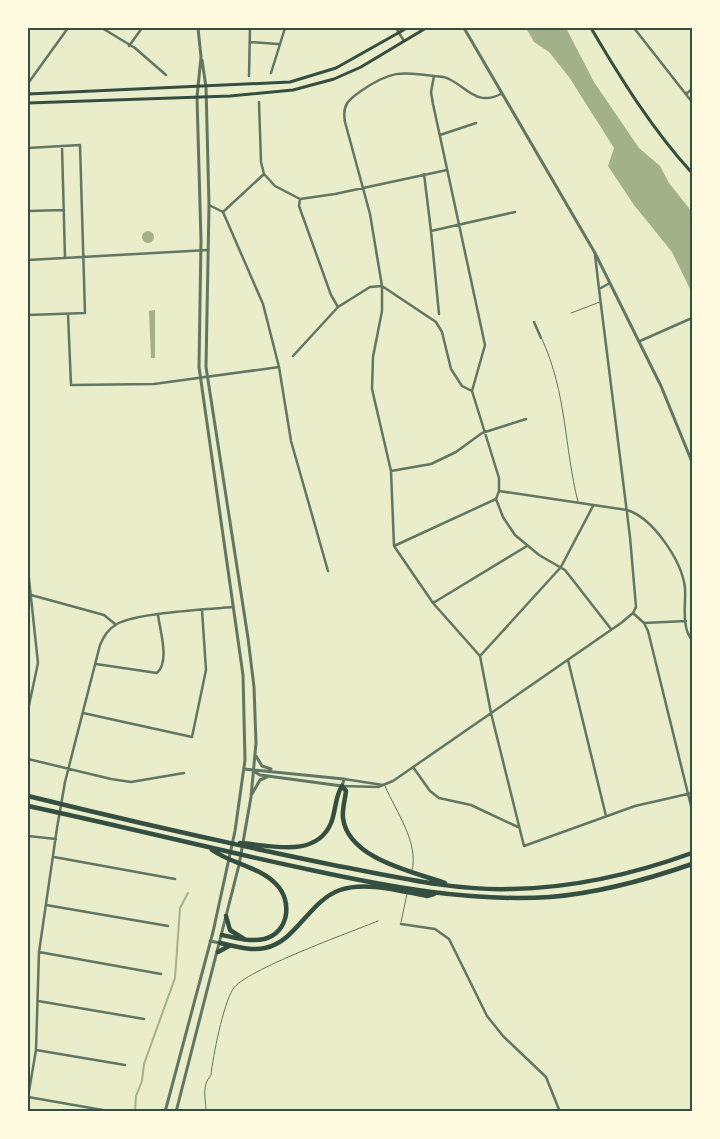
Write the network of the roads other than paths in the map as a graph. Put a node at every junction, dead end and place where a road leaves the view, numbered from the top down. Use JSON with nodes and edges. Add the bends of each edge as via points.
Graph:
{"nodes":[{"id":1,"x":68,"y":28,"type":"edge"},
{"id":2,"x":102,"y":28,"type":"edge"},
{"id":3,"x":142,"y":28,"type":"edge"},
{"id":4,"x":198,"y":28,"type":"edge"},
{"id":5,"x":250,"y":28,"type":"edge"},
{"id":6,"x":285,"y":28,"type":"edge"},
{"id":7,"x":396,"y":28,"type":"edge"},
{"id":8,"x":407,"y":28,"type":"edge"},
{"id":9,"x":426,"y":28,"type":"edge"},
{"id":10,"x":464,"y":28,"type":"edge"},
{"id":11,"x":591,"y":28,"type":"edge"},
{"id":12,"x":634,"y":28,"type":"edge"},
{"id":13,"x":399,"y":32,"type":"junction"},
{"id":14,"x":404,"y":41,"type":"junction"},
{"id":15,"x":250,"y":42,"type":"junction"},
{"id":16,"x":278,"y":44,"type":"junction"},
{"id":17,"x":129,"y":46,"type":"junction"},
{"id":18,"x":201,"y":57,"type":"junction"},
{"id":19,"x":271,"y":73,"type":"dead end"},
{"id":20,"x":166,"y":75,"type":"dead end"},
{"id":21,"x":249,"y":76,"type":"dead end"},
{"id":22,"x":434,"y":76,"type":"junction"},
{"id":23,"x":29,"y":82,"type":"dead end"},
{"id":24,"x":198,"y":87,"type":"junction"},
{"id":25,"x":206,"y":87,"type":"junction"},
{"id":26,"x":692,"y":89,"type":"edge"},
{"id":27,"x":28,"y":94,"type":"edge"},
{"id":28,"x":501,"y":94,"type":"junction"},
{"id":29,"x":686,"y":94,"type":"junction"},
{"id":30,"x":197,"y":97,"type":"junction"},
{"id":31,"x":206,"y":97,"type":"junction"},
{"id":32,"x":259,"y":102,"type":"dead end"},
{"id":33,"x":692,"y":102,"type":"edge"},
{"id":34,"x":28,"y":103,"type":"edge"},
{"id":35,"x":476,"y":123,"type":"dead end"},
{"id":36,"x":440,"y":135,"type":"junction"},
{"id":37,"x":62,"y":146,"type":"junction"},
{"id":38,"x":28,"y":148,"type":"edge"},
{"id":39,"x":447,"y":170,"type":"junction"},
{"id":40,"x":692,"y":173,"type":"edge"},
{"id":41,"x":264,"y":174,"type":"junction"},
{"id":42,"x":424,"y":174,"type":"junction"},
{"id":43,"x":363,"y":188,"type":"junction"},
{"id":44,"x":300,"y":199,"type":"junction"},
{"id":45,"x":208,"y":205,"type":"junction"},
{"id":46,"x":64,"y":210,"type":"junction"},
{"id":47,"x":28,"y":211,"type":"edge"},
{"id":48,"x":223,"y":212,"type":"junction"},
{"id":49,"x":515,"y":212,"type":"dead end"},
{"id":50,"x":460,"y":225,"type":"junction"},
{"id":51,"x":431,"y":231,"type":"junction"},
{"id":52,"x":208,"y":250,"type":"junction"},
{"id":53,"x":201,"y":251,"type":"junction"},
{"id":54,"x":595,"y":253,"type":"junction"},
{"id":55,"x":84,"y":257,"type":"junction"},
{"id":56,"x":65,"y":258,"type":"junction"},
{"id":57,"x":28,"y":260,"type":"edge"},
{"id":58,"x":610,"y":283,"type":"junction"},
{"id":59,"x":382,"y":286,"type":"junction"},
{"id":60,"x":599,"y":290,"type":"junction"},
{"id":61,"x":601,"y":302,"type":"junction"},
{"id":62,"x":338,"y":307,"type":"junction"},
{"id":63,"x":571,"y":313,"type":"dead end"},
{"id":64,"x":68,"y":314,"type":"junction"},
{"id":65,"x":439,"y":314,"type":"dead end"},
{"id":66,"x":28,"y":315,"type":"edge"},
{"id":67,"x":692,"y":318,"type":"edge"},
{"id":68,"x":534,"y":322,"type":"dead end"},
{"id":69,"x":541,"y":338,"type":"joint"},
{"id":70,"x":640,"y":341,"type":"junction"},
{"id":71,"x":293,"y":356,"type":"dead end"},
{"id":72,"x":280,"y":367,"type":"junction"},
{"id":73,"x":207,"y":376,"type":"junction"},
{"id":74,"x":200,"y":377,"type":"junction"},
{"id":75,"x":472,"y":391,"type":"junction"},
{"id":76,"x":526,"y":419,"type":"dead end"},
{"id":77,"x":486,"y":431,"type":"junction"},
{"id":78,"x":692,"y":462,"type":"edge"},
{"id":79,"x":392,"y":471,"type":"junction"},
{"id":80,"x":500,"y":491,"type":"junction"},
{"id":81,"x":496,"y":498,"type":"junction"},
{"id":82,"x":578,"y":503,"type":"junction"},
{"id":83,"x":593,"y":506,"type":"junction"},
{"id":84,"x":627,"y":510,"type":"junction"},
{"id":85,"x":528,"y":545,"type":"junction"},
{"id":86,"x":394,"y":546,"type":"junction"},
{"id":87,"x":562,"y":567,"type":"junction"},
{"id":88,"x":28,"y":570,"type":"edge"},
{"id":89,"x":328,"y":570,"type":"dead end"},
{"id":90,"x":31,"y":595,"type":"junction"},
{"id":91,"x":433,"y":603,"type":"junction"},
{"id":92,"x":242,"y":606,"type":"junction"},
{"id":93,"x":234,"y":607,"type":"junction"},
{"id":94,"x":202,"y":610,"type":"junction"},
{"id":95,"x":633,"y":614,"type":"junction"},
{"id":96,"x":158,"y":615,"type":"junction"},
{"id":97,"x":686,"y":621,"type":"junction"},
{"id":98,"x":644,"y":623,"type":"junction"},
{"id":99,"x":115,"y":624,"type":"junction"},
{"id":100,"x":611,"y":629,"type":"junction"},
{"id":101,"x":692,"y":640,"type":"edge"},
{"id":102,"x":480,"y":656,"type":"junction"},
{"id":103,"x":568,"y":660,"type":"junction"},
{"id":104,"x":96,"y":664,"type":"junction"},
{"id":105,"x":28,"y":710,"type":"edge"},
{"id":106,"x":83,"y":713,"type":"junction"},
{"id":107,"x":491,"y":714,"type":"junction"},
{"id":108,"x":255,"y":756,"type":"junction"},
{"id":109,"x":28,"y":759,"type":"edge"},
{"id":110,"x":413,"y":767,"type":"junction"},
{"id":111,"x":244,"y":769,"type":"junction"},
{"id":112,"x":68,"y":770,"type":"junction"},
{"id":113,"x":253,"y":771,"type":"junction"},
{"id":114,"x":276,"y":771,"type":"junction"},
{"id":115,"x":184,"y":773,"type":"dead end"},
{"id":116,"x":270,"y":776,"type":"junction"},
{"id":117,"x":344,"y":779,"type":"junction"},
{"id":118,"x":342,"y":786,"type":"junction"},
{"id":119,"x":384,"y":786,"type":"junction"},
{"id":120,"x":688,"y":793,"type":"junction"},
{"id":121,"x":692,"y":793,"type":"edge"},
{"id":122,"x":28,"y":796,"type":"edge"},
{"id":123,"x":251,"y":797,"type":"junction"},
{"id":124,"x":28,"y":806,"type":"edge"},
{"id":125,"x":692,"y":810,"type":"edge"},
{"id":126,"x":606,"y":816,"type":"junction"},
{"id":127,"x":518,"y":827,"type":"junction"},
{"id":128,"x":28,"y":836,"type":"edge"},
{"id":129,"x":56,"y":839,"type":"junction"},
{"id":130,"x":224,"y":841,"type":"junction"},
{"id":131,"x":209,"y":848,"type":"junction"},
{"id":132,"x":692,"y":853,"type":"edge"},
{"id":133,"x":53,"y":857,"type":"junction"},
{"id":134,"x":692,"y":864,"type":"edge"},
{"id":135,"x":175,"y":878,"type":"dead end"},
{"id":136,"x":418,"y":878,"type":"junction"},
{"id":137,"x":398,"y":889,"type":"junction"},
{"id":138,"x":46,"y":905,"type":"junction"},
{"id":139,"x":226,"y":916,"type":"junction"},
{"id":140,"x":378,"y":921,"type":"dead end"},
{"id":141,"x":401,"y":924,"type":"joint"},
{"id":142,"x":168,"y":926,"type":"dead end"},
{"id":143,"x":213,"y":932,"type":"junction"},
{"id":144,"x":222,"y":935,"type":"junction"},
{"id":145,"x":210,"y":940,"type":"junction"},
{"id":146,"x":244,"y":940,"type":"junction"},
{"id":147,"x":220,"y":943,"type":"junction"},
{"id":148,"x":232,"y":945,"type":"junction"},
{"id":149,"x":39,"y":952,"type":"junction"},
{"id":150,"x":218,"y":952,"type":"junction"},
{"id":151,"x":161,"y":974,"type":"dead end"},
{"id":152,"x":38,"y":1001,"type":"junction"},
{"id":153,"x":144,"y":1019,"type":"dead end"},
{"id":154,"x":36,"y":1050,"type":"junction"},
{"id":155,"x":125,"y":1065,"type":"dead end"},
{"id":156,"x":29,"y":1080,"type":"edge"},
{"id":157,"x":28,"y":1097,"type":"edge"},
{"id":158,"x":114,"y":1112,"type":"edge"},
{"id":159,"x":165,"y":1112,"type":"edge"},
{"id":160,"x":176,"y":1112,"type":"edge"},
{"id":161,"x":206,"y":1112,"type":"edge"},
{"id":162,"x":560,"y":1112,"type":"edge"}],
"edges":[{"from":1,"to":23,"type":"street"},
{"from":2,"to":17,"type":"street"},
{"from":3,"to":17,"type":"street"},
{"from":4,"to":18,"type":"street"},
{"from":5,"to":15,"type":"street"},
{"from":6,"to":16,"type":"street"},
{"from":7,"to":13,"type":"street"},
{"from":8,"to":13,"type":"main road"},
{"from":9,"to":14,"type":"main road"},
{"from":10,"to":28,"type":"street"},
{"from":11,"to":40,"type":"main road","via":[[628,91]]},
{"from":12,"to":29,"type":"street"},
{"from":13,"to":14,"type":"street"},
{"from":13,"to":25,"type":"main road","via":[[355,59],[310,78],[265,85]]},
{"from":14,"to":31,"type":"main road","via":[[362,67],[317,84],[281,92]]},
{"from":15,"to":16,"type":"street"},
{"from":15,"to":21,"type":"street"},
{"from":16,"to":19,"type":"street"},
{"from":17,"to":20,"type":"street"},
{"from":18,"to":24,"type":"street"},
{"from":18,"to":25,"type":"street"},
{"from":22,"to":28,"type":"street","via":[[450,79],[480,98],[492,99]]},
{"from":22,"to":36,"type":"street","via":[[430,92]]},
{"from":22,"to":43,"type":"street","via":[[412,72],[388,76],[346,101],[345,122]]},
{"from":24,"to":25,"type":"main road"},
{"from":24,"to":27,"type":"main road"},
{"from":24,"to":30,"type":"street"},
{"from":25,"to":31,"type":"street"},
{"from":26,"to":29,"type":"street"},
{"from":28,"to":54,"type":"street"},
{"from":29,"to":33,"type":"street"},
{"from":30,"to":31,"type":"main road"},
{"from":30,"to":34,"type":"main road"},
{"from":30,"to":53,"type":"street"},
{"from":31,"to":45,"type":"street"},
{"from":32,"to":41,"type":"street"},
{"from":35,"to":36,"type":"street"},
{"from":36,"to":39,"type":"street"},
{"from":37,"to":38,"type":"street"},
{"from":37,"to":46,"type":"street"},
{"from":37,"to":55,"type":"street","via":[[80,145]]},
{"from":39,"to":42,"type":"street"},
{"from":39,"to":50,"type":"street"},
{"from":41,"to":44,"type":"street","via":[[275,186]]},
{"from":41,"to":48,"type":"street"},
{"from":42,"to":43,"type":"street"},
{"from":42,"to":51,"type":"street"},
{"from":43,"to":44,"type":"street"},
{"from":43,"to":59,"type":"street"},
{"from":44,"to":62,"type":"street","via":[[299,206]]},
{"from":45,"to":48,"type":"street"},
{"from":45,"to":52,"type":"street"},
{"from":46,"to":47,"type":"street"},
{"from":46,"to":56,"type":"street"},
{"from":48,"to":72,"type":"street","via":[[263,304]]},
{"from":49,"to":50,"type":"street"},
{"from":50,"to":51,"type":"street"},
{"from":50,"to":75,"type":"street","via":[[485,345]]},
{"from":51,"to":65,"type":"street"},
{"from":52,"to":53,"type":"street"},
{"from":52,"to":73,"type":"street"},
{"from":53,"to":55,"type":"street"},
{"from":53,"to":74,"type":"street"},
{"from":54,"to":58,"type":"street"},
{"from":54,"to":60,"type":"street"},
{"from":55,"to":56,"type":"street"},
{"from":55,"to":64,"type":"street","via":[[85,313]]},
{"from":56,"to":57,"type":"street"},
{"from":58,"to":60,"type":"street"},
{"from":58,"to":70,"type":"street"},
{"from":59,"to":62,"type":"street","via":[[370,287]]},
{"from":59,"to":75,"type":"street","via":[[436,322],[442,332],[451,369],[462,386]]},
{"from":59,"to":79,"type":"street","via":[[372,389]]},
{"from":60,"to":61,"type":"street"},
{"from":61,"to":63,"type":"lane"},
{"from":61,"to":84,"type":"street"},
{"from":62,"to":71,"type":"street"},
{"from":64,"to":66,"type":"street"},
{"from":64,"to":74,"type":"street","via":[[71,385],[154,384]]},
{"from":67,"to":70,"type":"street"},
{"from":68,"to":69,"type":"street"},
{"from":69,"to":82,"type":"lane","via":[[551,359],[562,400],[570,444],[570,468]]},
{"from":70,"to":78,"type":"street"},
{"from":72,"to":73,"type":"street"},
{"from":72,"to":89,"type":"street","via":[[291,441]]},
{"from":73,"to":74,"type":"street"},
{"from":73,"to":92,"type":"street"},
{"from":74,"to":93,"type":"street"},
{"from":75,"to":77,"type":"street"},
{"from":76,"to":77,"type":"street"},
{"from":77,"to":79,"type":"street","via":[[438,460],[416,468]]},
{"from":77,"to":80,"type":"street"},
{"from":79,"to":86,"type":"street"},
{"from":80,"to":81,"type":"street"},
{"from":80,"to":82,"type":"street"},
{"from":81,"to":85,"type":"street","via":[[510,527]]},
{"from":81,"to":86,"type":"street"},
{"from":82,"to":83,"type":"street"},
{"from":83,"to":84,"type":"street"},
{"from":83,"to":87,"type":"street"},
{"from":84,"to":95,"type":"street","via":[[636,601]]},
{"from":84,"to":97,"type":"street","via":[[641,517],[679,565],[685,587]]},
{"from":85,"to":87,"type":"street"},
{"from":85,"to":91,"type":"street"},
{"from":86,"to":91,"type":"street"},
{"from":87,"to":100,"type":"street"},
{"from":87,"to":102,"type":"street"},
{"from":88,"to":90,"type":"street"},
{"from":90,"to":99,"type":"street","via":[[104,615]]},
{"from":90,"to":105,"type":"street","via":[[38,663]]},
{"from":91,"to":102,"type":"street"},
{"from":92,"to":93,"type":"street"},
{"from":92,"to":108,"type":"street","via":[[254,686]]},
{"from":93,"to":94,"type":"street"},
{"from":93,"to":111,"type":"street","via":[[243,675]]},
{"from":94,"to":96,"type":"street"},
{"from":94,"to":106,"type":"street","via":[[206,670],[192,737]]},
{"from":95,"to":98,"type":"street"},
{"from":95,"to":100,"type":"street"},
{"from":96,"to":99,"type":"street"},
{"from":96,"to":104,"type":"street","via":[[163,653],[157,673]]},
{"from":97,"to":98,"type":"street"},
{"from":97,"to":101,"type":"street"},
{"from":98,"to":120,"type":"street"},
{"from":99,"to":104,"type":"street","via":[[105,634]]},
{"from":100,"to":103,"type":"street"},
{"from":102,"to":107,"type":"street"},
{"from":103,"to":107,"type":"street"},
{"from":103,"to":126,"type":"street"},
{"from":104,"to":106,"type":"street"},
{"from":106,"to":112,"type":"street"},
{"from":107,"to":110,"type":"street"},
{"from":107,"to":127,"type":"street"},
{"from":108,"to":113,"type":"street"},
{"from":108,"to":114,"type":"street","via":[[262,766]]},
{"from":109,"to":112,"type":"street"},
{"from":110,"to":119,"type":"street"},
{"from":110,"to":127,"type":"street","via":[[439,798],[471,805]]},
{"from":111,"to":113,"type":"street"},
{"from":111,"to":143,"type":"street"},
{"from":112,"to":115,"type":"street","via":[[131,782]]},
{"from":112,"to":129,"type":"street"},
{"from":113,"to":114,"type":"street"},
{"from":113,"to":116,"type":"street"},
{"from":113,"to":123,"type":"street"},
{"from":114,"to":117,"type":"street"},
{"from":116,"to":118,"type":"street"},
{"from":116,"to":123,"type":"street","via":[[260,780]]},
{"from":117,"to":118,"type":"street"},
{"from":117,"to":119,"type":"street","via":[[377,782]]},
{"from":118,"to":119,"type":"street"},
{"from":118,"to":130,"type":"highway","via":[[329,828],[313,843],[290,847]]},
{"from":118,"to":136,"type":"highway","via":[[346,791],[343,818],[352,838],[377,858]]},
{"from":119,"to":141,"type":"lane","via":[[414,852]]},
{"from":120,"to":121,"type":"street"},
{"from":120,"to":125,"type":"street"},
{"from":120,"to":126,"type":"street"},
{"from":122,"to":130,"type":"highway"},
{"from":123,"to":139,"type":"street"},
{"from":124,"to":131,"type":"highway"},
{"from":126,"to":127,"type":"street","via":[[524,846]]},
{"from":128,"to":129,"type":"street"},
{"from":129,"to":133,"type":"street"},
{"from":130,"to":136,"type":"highway","via":[[400,878]]},
{"from":131,"to":137,"type":"highway"},
{"from":131,"to":146,"type":"highway","via":[[267,877],[285,898],[286,918],[276,934],[264,939]]},
{"from":132,"to":136,"type":"highway","via":[[601,880],[548,888],[458,888]]},
{"from":133,"to":135,"type":"street"},
{"from":133,"to":138,"type":"street"},
{"from":134,"to":137,"type":"highway","via":[[628,884],[560,896],[506,899]]},
{"from":137,"to":148,"type":"highway","via":[[361,887],[341,890],[315,905],[286,936],[271,946],[253,949]]},
{"from":138,"to":142,"type":"street"},
{"from":138,"to":149,"type":"street"},
{"from":139,"to":144,"type":"street"},
{"from":139,"to":146,"type":"highway","via":[[230,930]]},
{"from":140,"to":161,"type":"lane","via":[[240,981],[232,990],[226,1006],[211,1075],[205,1083]]},
{"from":141,"to":162,"type":"street","via":[[434,929],[449,939],[487,1016],[503,1036],[546,1076]]},
{"from":143,"to":144,"type":"street"},
{"from":143,"to":145,"type":"street"},
{"from":144,"to":146,"type":"highway"},
{"from":144,"to":147,"type":"street"},
{"from":145,"to":147,"type":"street"},
{"from":145,"to":159,"type":"street"},
{"from":147,"to":148,"type":"highway"},
{"from":147,"to":150,"type":"street"},
{"from":148,"to":150,"type":"highway"},
{"from":149,"to":151,"type":"street"},
{"from":149,"to":152,"type":"street"},
{"from":150,"to":160,"type":"street"},
{"from":152,"to":153,"type":"street"},
{"from":152,"to":154,"type":"street"},
{"from":154,"to":155,"type":"street"},
{"from":154,"to":156,"type":"street"},
{"from":156,"to":157,"type":"street"},
{"from":157,"to":158,"type":"street"}]}
